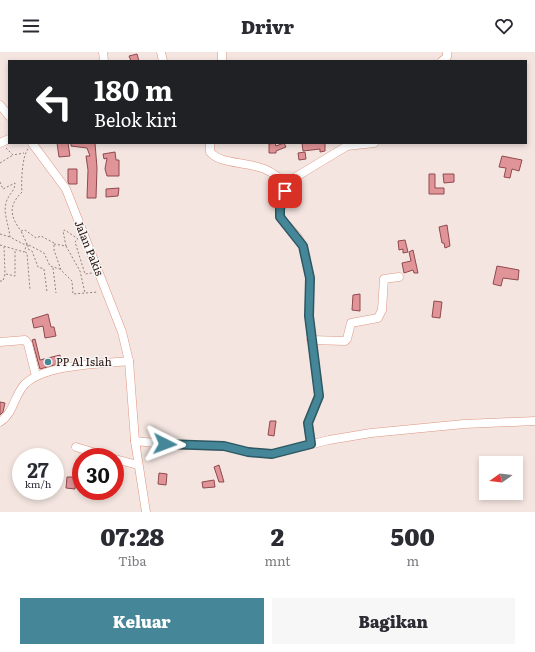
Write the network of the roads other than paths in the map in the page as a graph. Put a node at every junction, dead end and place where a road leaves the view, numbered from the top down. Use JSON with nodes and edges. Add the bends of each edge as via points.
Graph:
{"nodes":[{"id":1,"x":0,"y":104,"type":"edge"},
{"id":2,"x":8,"y":113,"type":"edge"},
{"id":3,"x":32,"y":144,"type":"edge"},
{"id":4,"x":210,"y":144,"type":"edge"},
{"id":5,"x":365,"y":144,"type":"edge"},
{"id":6,"x":286,"y":186,"type":"junction"},
{"id":7,"x":399,"y":277,"type":"dead end"},
{"id":8,"x":311,"y":340,"type":"junction"},
{"id":9,"x":0,"y":342,"type":"edge"},
{"id":10,"x":129,"y":361,"type":"junction"},
{"id":11,"x":36,"y":376,"type":"junction"},
{"id":12,"x":535,"y":421,"type":"edge"},
{"id":13,"x":0,"y":422,"type":"edge"},
{"id":14,"x":135,"y":441,"type":"junction"},
{"id":15,"x":311,"y":444,"type":"junction"},
{"id":16,"x":76,"y":447,"type":"dead end"},
{"id":17,"x":79,"y":448,"type":"edge"},
{"id":18,"x":124,"y":461,"type":"edge"},
{"id":19,"x":138,"y":465,"type":"junction"},
{"id":20,"x":146,"y":512,"type":"edge"}],
"edges":[{"from":1,"to":2,"type":"street"},
{"from":3,"to":10,"type":"street","name":"Jalan Pakis","via":[[66,189],[107,291],[122,332]]},
{"from":4,"to":6,"type":"street","via":[[212,155],[273,172]]},
{"from":5,"to":6,"type":"street","via":[[347,146],[294,178]]},
{"from":6,"to":8,"type":"street","via":[[280,217],[300,241],[306,258],[310,278]]},
{"from":7,"to":8,"type":"street","via":[[384,279],[382,310],[377,319],[351,323],[345,341]]},
{"from":8,"to":15,"type":"street","via":[[319,396],[308,423]]},
{"from":9,"to":11,"type":"street","via":[[21,339],[26,341]]},
{"from":10,"to":11,"type":"street","via":[[84,366]]},
{"from":10,"to":14,"type":"street","name":"Jalan Pakis"},
{"from":11,"to":13,"type":"street","via":[[21,389],[9,413]]},
{"from":12,"to":15,"type":"street","via":[[464,424],[372,433]]},
{"from":14,"to":15,"type":"street","via":[[224,446],[272,454]]},
{"from":14,"to":19,"type":"street","name":"Jalan Pakis"},
{"from":16,"to":17,"type":"street"},
{"from":18,"to":19,"type":"street"},
{"from":19,"to":20,"type":"street","name":"Jalan Pakis"}]}
